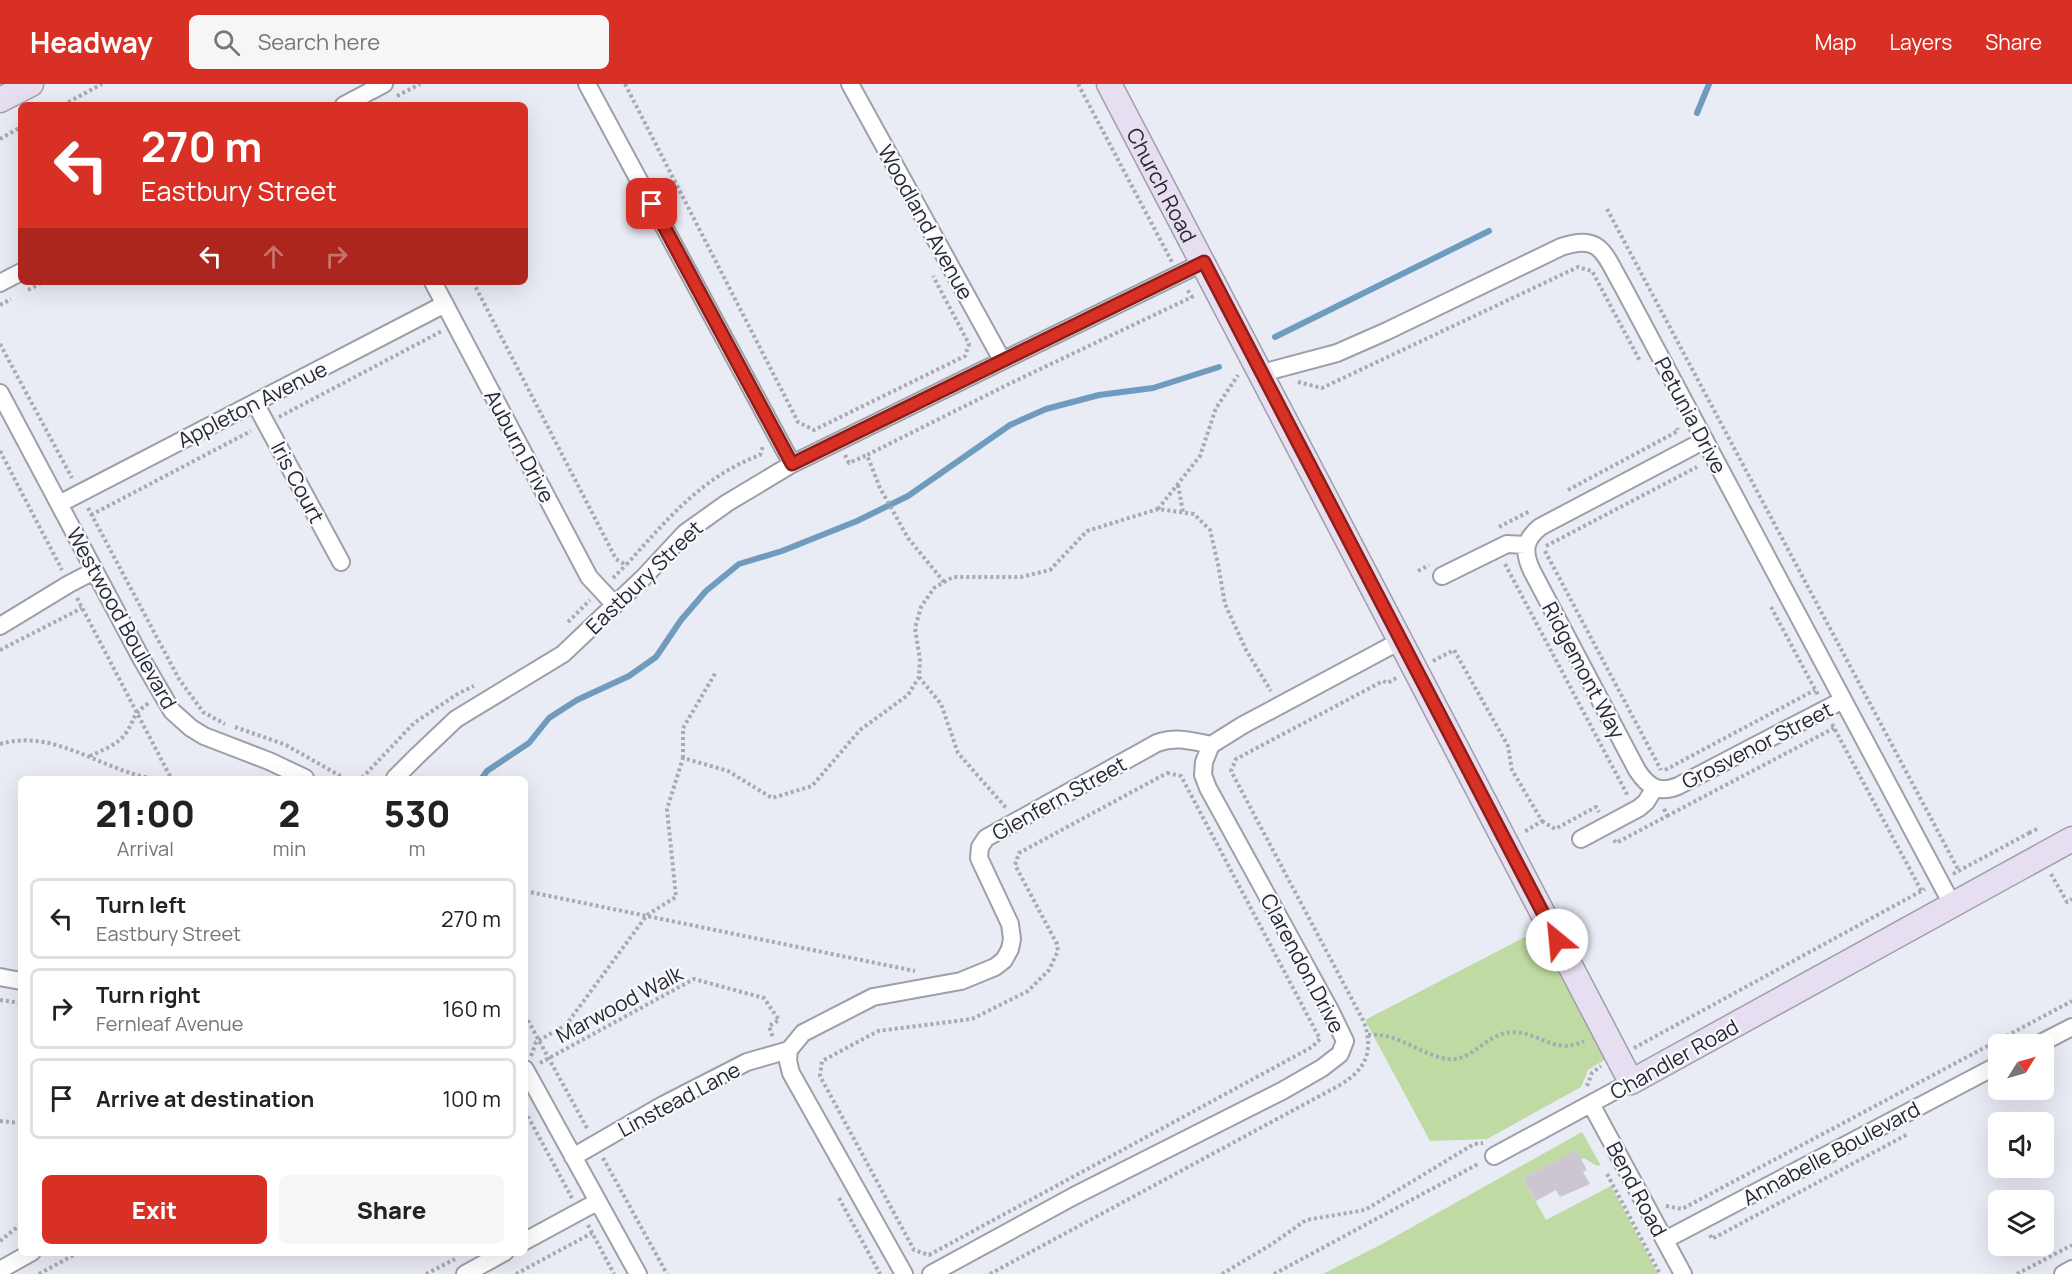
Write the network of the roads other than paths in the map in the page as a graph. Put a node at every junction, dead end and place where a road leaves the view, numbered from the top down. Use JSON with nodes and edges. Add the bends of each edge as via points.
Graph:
{"nodes":[{"id":1,"x":31,"y":84,"type":"edge"},
{"id":2,"x":384,"y":84,"type":"edge"},
{"id":3,"x":587,"y":84,"type":"edge"},
{"id":4,"x":850,"y":84,"type":"edge"},
{"id":5,"x":1109,"y":84,"type":"edge"},
{"id":6,"x":0,"y":100,"type":"edge"},
{"id":7,"x":350,"y":102,"type":"edge"},
{"id":8,"x":1204,"y":262,"type":"junction"},
{"id":9,"x":18,"y":274,"type":"edge"},
{"id":10,"x":0,"y":283,"type":"edge"},
{"id":11,"x":435,"y":285,"type":"edge"},
{"id":12,"x":445,"y":304,"type":"junction"},
{"id":13,"x":1002,"y":360,"type":"junction"},
{"id":14,"x":1262,"y":373,"type":"junction"},
{"id":15,"x":0,"y":393,"type":"edge"},
{"id":16,"x":255,"y":403,"type":"junction"},
{"id":17,"x":1705,"y":440,"type":"junction"},
{"id":18,"x":792,"y":464,"type":"junction"},
{"id":19,"x":59,"y":504,"type":"junction"},
{"id":20,"x":1526,"y":545,"type":"junction"},
{"id":21,"x":341,"y":562,"type":"dead end"},
{"id":22,"x":1440,"y":568,"type":"road end"},
{"id":23,"x":94,"y":571,"type":"junction"},
{"id":24,"x":615,"y":605,"type":"junction"},
{"id":25,"x":0,"y":626,"type":"edge"},
{"id":26,"x":1400,"y":641,"type":"junction"},
{"id":27,"x":1843,"y":700,"type":"junction"},
{"id":28,"x":1211,"y":745,"type":"junction"},
{"id":29,"x":301,"y":776,"type":"edge"},
{"id":30,"x":398,"y":776,"type":"edge"},
{"id":31,"x":1654,"y":789,"type":"junction"},
{"id":32,"x":1581,"y":839,"type":"dead end"},
{"id":33,"x":2072,"y":839,"type":"edge"},
{"id":34,"x":1944,"y":911,"type":"junction"},
{"id":35,"x":0,"y":977,"type":"edge"},
{"id":36,"x":18,"y":980,"type":"edge"},
{"id":37,"x":2072,"y":1027,"type":"edge"},
{"id":38,"x":2054,"y":1036,"type":"edge"},
{"id":39,"x":789,"y":1050,"type":"junction"},
{"id":40,"x":1988,"y":1070,"type":"edge"},
{"id":41,"x":528,"y":1074,"type":"edge"},
{"id":42,"x":1631,"y":1082,"type":"junction"},
{"id":43,"x":1587,"y":1099,"type":"junction"},
{"id":44,"x":1489,"y":1149,"type":"road end"},
{"id":45,"x":573,"y":1157,"type":"junction"},
{"id":46,"x":597,"y":1202,"type":"junction"},
{"id":47,"x":528,"y":1239,"type":"edge"},
{"id":48,"x":1665,"y":1240,"type":"junction"},
{"id":49,"x":25,"y":1256,"type":"edge"},
{"id":50,"x":498,"y":1256,"type":"edge"},
{"id":51,"x":2072,"y":1269,"type":"edge"},
{"id":52,"x":0,"y":1270,"type":"edge"},
{"id":53,"x":465,"y":1274,"type":"edge"},
{"id":54,"x":638,"y":1274,"type":"edge"},
{"id":55,"x":904,"y":1274,"type":"edge"},
{"id":56,"x":931,"y":1274,"type":"edge"},
{"id":57,"x":1683,"y":1274,"type":"edge"},
{"id":58,"x":2063,"y":1274,"type":"edge"}],
"edges":[{"from":1,"to":6,"type":"main road"},
{"from":2,"to":7,"type":"street"},
{"from":3,"to":18,"type":"street"},
{"from":4,"to":13,"type":"street","name":"Woodland Avenue"},
{"from":5,"to":8,"type":"main road","name":"Church Road"},
{"from":8,"to":13,"type":"street","name":"Eastbury Street"},
{"from":8,"to":14,"type":"main road","name":"Church Road"},
{"from":9,"to":10,"type":"street"},
{"from":11,"to":12,"type":"street","name":"Auburn Drive"},
{"from":12,"to":16,"type":"street","name":"Appleton Avenue"},
{"from":12,"to":24,"type":"street","name":"Auburn Drive","via":[[589,577]]},
{"from":13,"to":18,"type":"street","name":"Eastbury Street"},
{"from":14,"to":17,"type":"street","name":"Petunia Drive","via":[[1337,352],[1561,247],[1583,241],[1596,246],[1609,261]]},
{"from":14,"to":26,"type":"main road","name":"Church Road"},
{"from":15,"to":19,"type":"street","name":"Westwood Boulevard"},
{"from":16,"to":19,"type":"street","name":"Appleton Avenue"},
{"from":16,"to":21,"type":"street","name":"Iris Court"},
{"from":17,"to":20,"type":"street","via":[[1540,527]]},
{"from":17,"to":27,"type":"street","name":"Petunia Drive"},
{"from":18,"to":24,"type":"street","name":"Eastbury Street","via":[[685,533]]},
{"from":19,"to":23,"type":"street","name":"Westwood Boulevard"},
{"from":20,"to":22,"type":"street","via":[[1507,544]]},
{"from":20,"to":31,"type":"street","name":"Ridgemont Way","via":[[1537,581],[1637,770]]},
{"from":23,"to":25,"type":"street"},
{"from":23,"to":29,"type":"street","name":"Westwood Boulevard","via":[[161,695],[182,721],[204,736]]},
{"from":24,"to":30,"type":"street","name":"Eastbury Street","via":[[563,654],[456,719]]},
{"from":26,"to":28,"type":"street"},
{"from":26,"to":42,"type":"main road","name":"Church Road"},
{"from":27,"to":31,"type":"street","name":"Grosvenor Street","via":[[1678,786]]},
{"from":27,"to":34,"type":"street","name":"Petunia Drive","via":[[1940,882]]},
{"from":28,"to":39,"type":"street","name":"Glenfern Street","via":[[1169,739],[1157,743],[986,838],[980,848],[982,870],[1010,924],[1012,939],[1004,960],[961,981],[873,997],[803,1033]]},
{"from":28,"to":56,"type":"street","name":"Clarendon Drive","via":[[1203,775],[1208,788],[1331,1012],[1344,1041],[1340,1054],[1281,1091]]},
{"from":31,"to":32,"type":"street","name":"Grosvenor Street","via":[[1635,810]]},
{"from":33,"to":34,"type":"main road","name":"Chandler Road"},
{"from":34,"to":42,"type":"main road","name":"Chandler Road"},
{"from":35,"to":36,"type":"street"},
{"from":37,"to":38,"type":"street"},
{"from":39,"to":45,"type":"street","name":"Linstead Lane","via":[[747,1062]]},
{"from":39,"to":55,"type":"street","via":[[791,1073]]},
{"from":40,"to":48,"type":"street","name":"Annabelle Boulevard"},
{"from":41,"to":45,"type":"street"},
{"from":42,"to":43,"type":"street","name":"Chandler Road"},
{"from":43,"to":44,"type":"street","name":"Chandler Road"},
{"from":43,"to":48,"type":"street","name":"Bend Road"},
{"from":45,"to":46,"type":"street"},
{"from":46,"to":47,"type":"street"},
{"from":46,"to":54,"type":"street"},
{"from":48,"to":57,"type":"street","name":"Bend Road"},
{"from":49,"to":52,"type":"street"},
{"from":50,"to":53,"type":"street"},
{"from":51,"to":58,"type":"street"}]}
